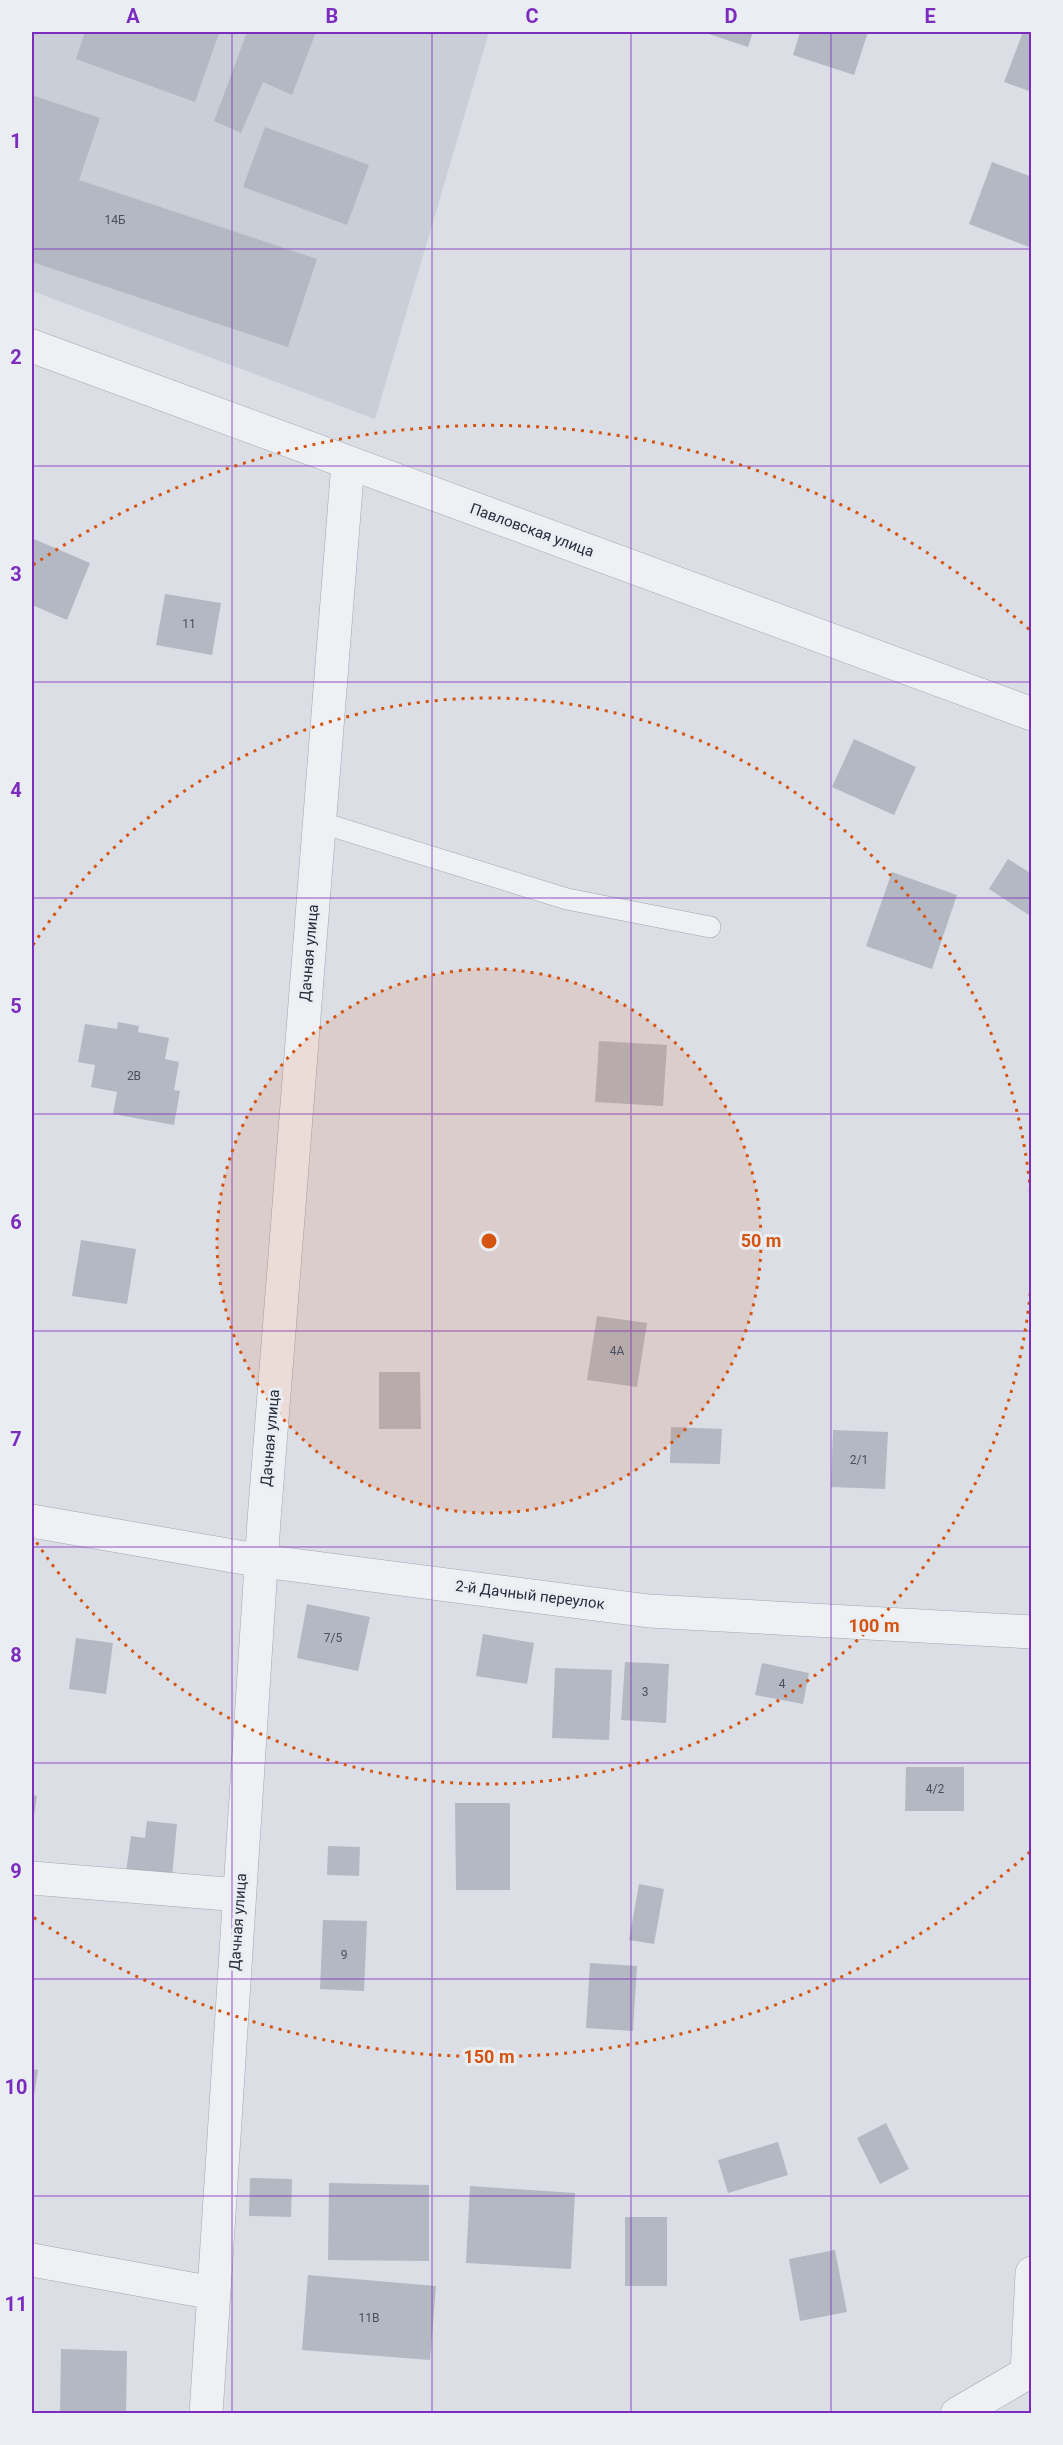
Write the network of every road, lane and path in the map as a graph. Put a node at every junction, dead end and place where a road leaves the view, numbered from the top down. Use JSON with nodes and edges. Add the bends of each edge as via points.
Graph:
{"nodes":[{"id":1,"x":32,"y":346,"type":"edge"},
{"id":2,"x":348,"y":463,"type":"junction"},
{"id":3,"x":1032,"y":714,"type":"edge"},
{"id":4,"x":320,"y":822,"type":"junction"},
{"id":5,"x":710,"y":927,"type":"dead end"},
{"id":6,"x":32,"y":1521,"type":"edge"},
{"id":7,"x":262,"y":1561,"type":"junction"},
{"id":8,"x":1032,"y":1632,"type":"edge"},
{"id":9,"x":32,"y":1878,"type":"edge"},
{"id":10,"x":239,"y":1895,"type":"junction"},
{"id":11,"x":32,"y":2260,"type":"edge"},
{"id":12,"x":1032,"y":2273,"type":"edge"},
{"id":13,"x":213,"y":2293,"type":"junction"},
{"id":14,"x":206,"y":2414,"type":"edge"},
{"id":15,"x":957,"y":2414,"type":"edge"}],
"edges":[{"from":1,"to":2,"type":"street","name":"Павловская улица"},
{"from":2,"to":3,"type":"street","name":"Павловская улица"},
{"from":2,"to":4,"type":"street","name":"Дачная улица"},
{"from":4,"to":5,"type":"lane","via":[[567,899]]},
{"from":4,"to":7,"type":"street","name":"Дачная улица"},
{"from":6,"to":7,"type":"street","name":"2-й Дачный переулок"},
{"from":7,"to":8,"type":"street","name":"2-й Дачный переулок","via":[[649,1611]]},
{"from":7,"to":10,"type":"street","name":"Дачная улица"},
{"from":9,"to":10,"type":"street"},
{"from":10,"to":13,"type":"street","name":"Дачная улица"},
{"from":11,"to":13,"type":"street"},
{"from":12,"to":15,"type":"street","via":[[1027,2373]]},
{"from":13,"to":14,"type":"street","name":"Дачная улица"}]}
